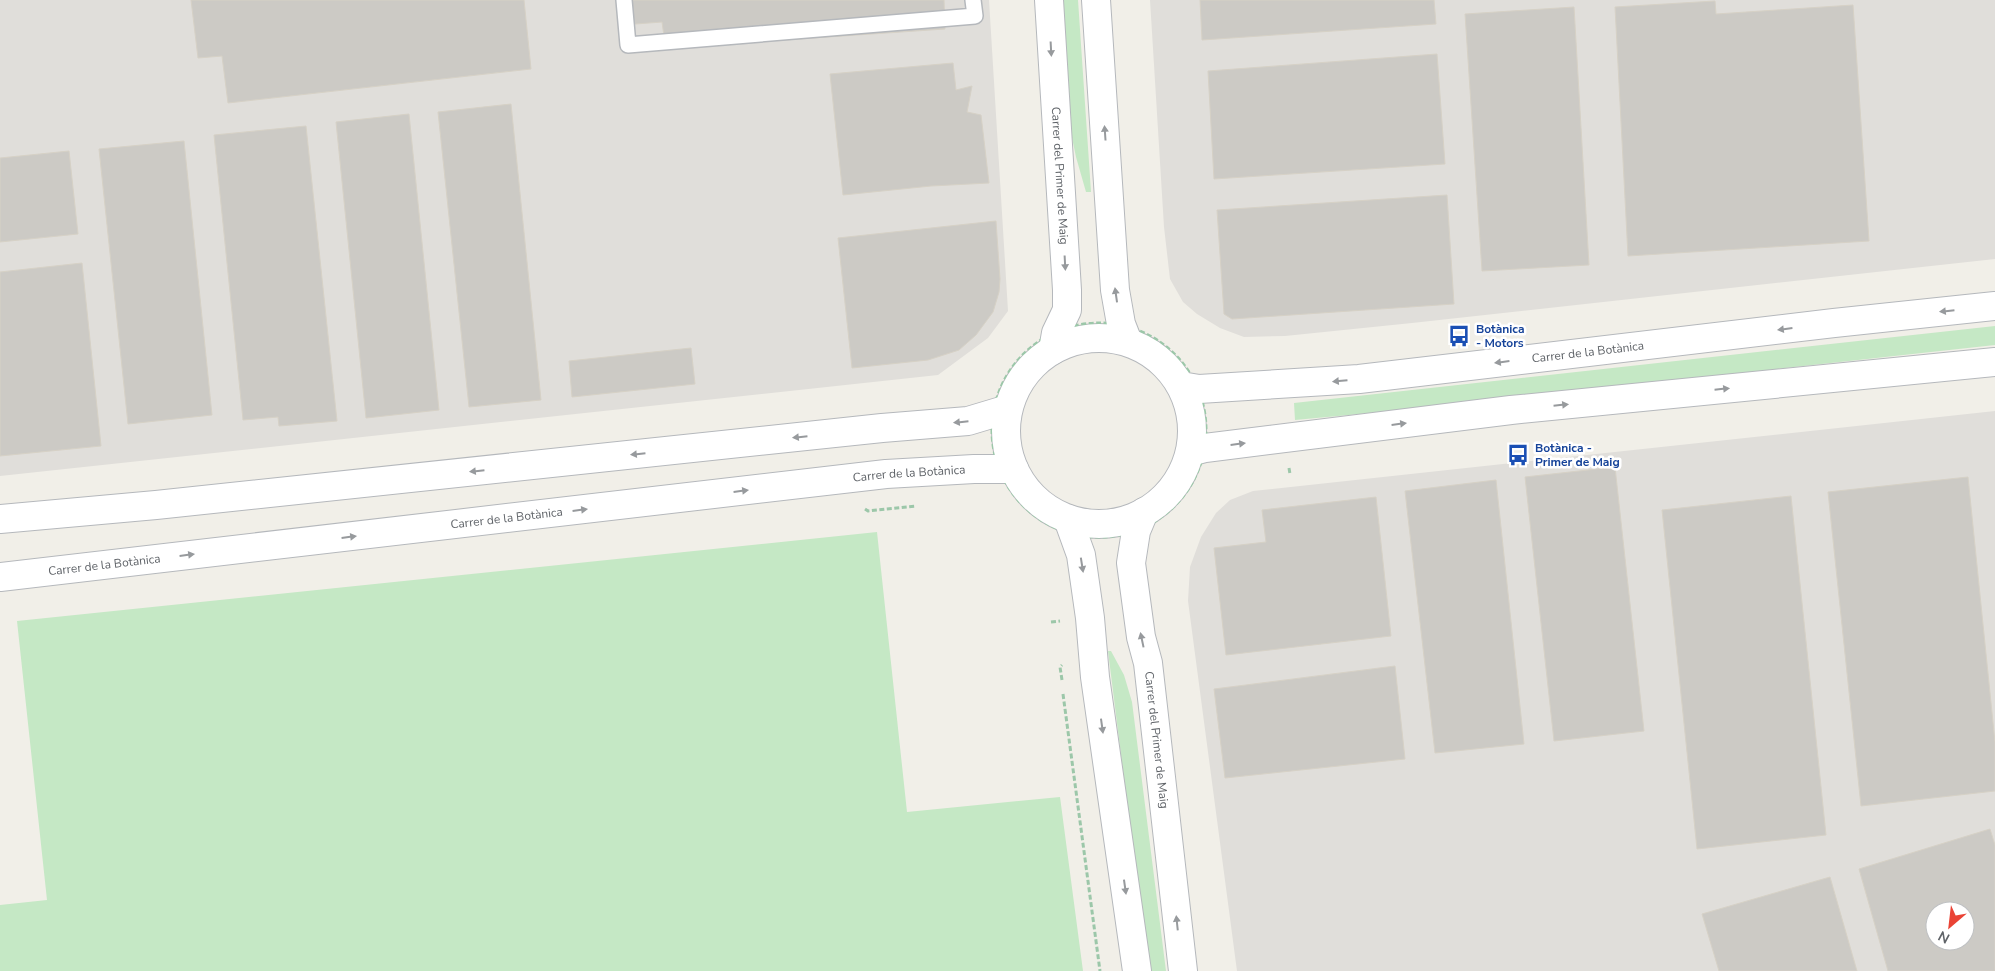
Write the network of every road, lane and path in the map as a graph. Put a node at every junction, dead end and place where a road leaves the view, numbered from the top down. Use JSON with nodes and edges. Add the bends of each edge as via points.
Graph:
{"nodes":[{"id":1,"x":624,"y":0,"type":"edge"},
{"id":2,"x":973,"y":0,"type":"edge"},
{"id":3,"x":1048,"y":0,"type":"edge"},
{"id":4,"x":1096,"y":0,"type":"edge"},
{"id":5,"x":1995,"y":306,"type":"edge"},
{"id":6,"x":1124,"y":333,"type":"junction"},
{"id":7,"x":1054,"y":341,"type":"junction"},
{"id":8,"x":1995,"y":362,"type":"edge"},
{"id":9,"x":1190,"y":388,"type":"junction"},
{"id":10,"x":1000,"y":411,"type":"junction"},
{"id":11,"x":1198,"y":450,"type":"junction"},
{"id":12,"x":1006,"y":469,"type":"junction"},
{"id":13,"x":0,"y":519,"type":"edge"},
{"id":14,"x":1140,"y":522,"type":"junction"},
{"id":15,"x":1071,"y":526,"type":"junction"},
{"id":16,"x":0,"y":577,"type":"edge"},
{"id":17,"x":1065,"y":661,"type":"dead end"},
{"id":18,"x":1100,"y":971,"type":"edge"},
{"id":19,"x":1137,"y":971,"type":"edge"},
{"id":20,"x":1183,"y":971,"type":"edge"}],
"edges":[{"from":1,"to":2,"type":"lane","via":[[628,45],[975,16]]},
{"from":3,"to":7,"type":"street","name":"Carrer del Primer de Maig","one_way":true,"via":[[1067,290],[1067,310]]},
{"from":6,"to":4,"type":"street","one_way":true,"via":[[1114,276]]},
{"from":5,"to":9,"type":"street","name":"Carrer de la Botànica","one_way":true,"via":[[1359,379]]},
{"from":6,"to":7,"type":"street","via":[[1108,338]]},
{"from":6,"to":7,"type":"path","via":[[1097,323],[1074,325]]},
{"from":6,"to":9,"type":"street"},
{"from":6,"to":9,"type":"path","via":[[1142,331],[1171,350],[1184,364]]},
{"from":7,"to":10,"type":"street","via":[[1024,375]]},
{"from":7,"to":10,"type":"path","via":[[1035,344],[1019,358],[997,396]]},
{"from":11,"to":8,"type":"street","one_way":true,"via":[[1512,410]]},
{"from":9,"to":11,"type":"street","via":[[1188,404]]},
{"from":9,"to":11,"type":"path","via":[[1205,410]]},
{"from":10,"to":12,"type":"street","via":[[1006,440]]},
{"from":10,"to":12,"type":"path","via":[[992,439]]},
{"from":10,"to":13,"type":"street","one_way":true,"via":[[968,421]]},
{"from":11,"to":14,"type":"street"},
{"from":11,"to":14,"type":"path","via":[[1196,478],[1178,503],[1165,515]]},
{"from":12,"to":15,"type":"street","via":[[1041,504]]},
{"from":12,"to":15,"type":"path","via":[[1007,486],[1022,506],[1048,525]]},
{"from":16,"to":12,"type":"street","name":"Carrer de la Botànica","one_way":true,"via":[[886,474]]},
{"from":14,"to":15,"type":"street","via":[[1080,522]]},
{"from":14,"to":15,"type":"path","via":[[1113,537],[1088,537]]},
{"from":20,"to":14,"type":"street","name":"Carrer del Primer de Maig","one_way":true,"via":[[1148,663],[1141,637],[1131,563]]},
{"from":15,"to":19,"type":"street","one_way":true,"via":[[1081,555]]},
{"from":17,"to":18,"type":"path","via":[[1060,667]]}]}
